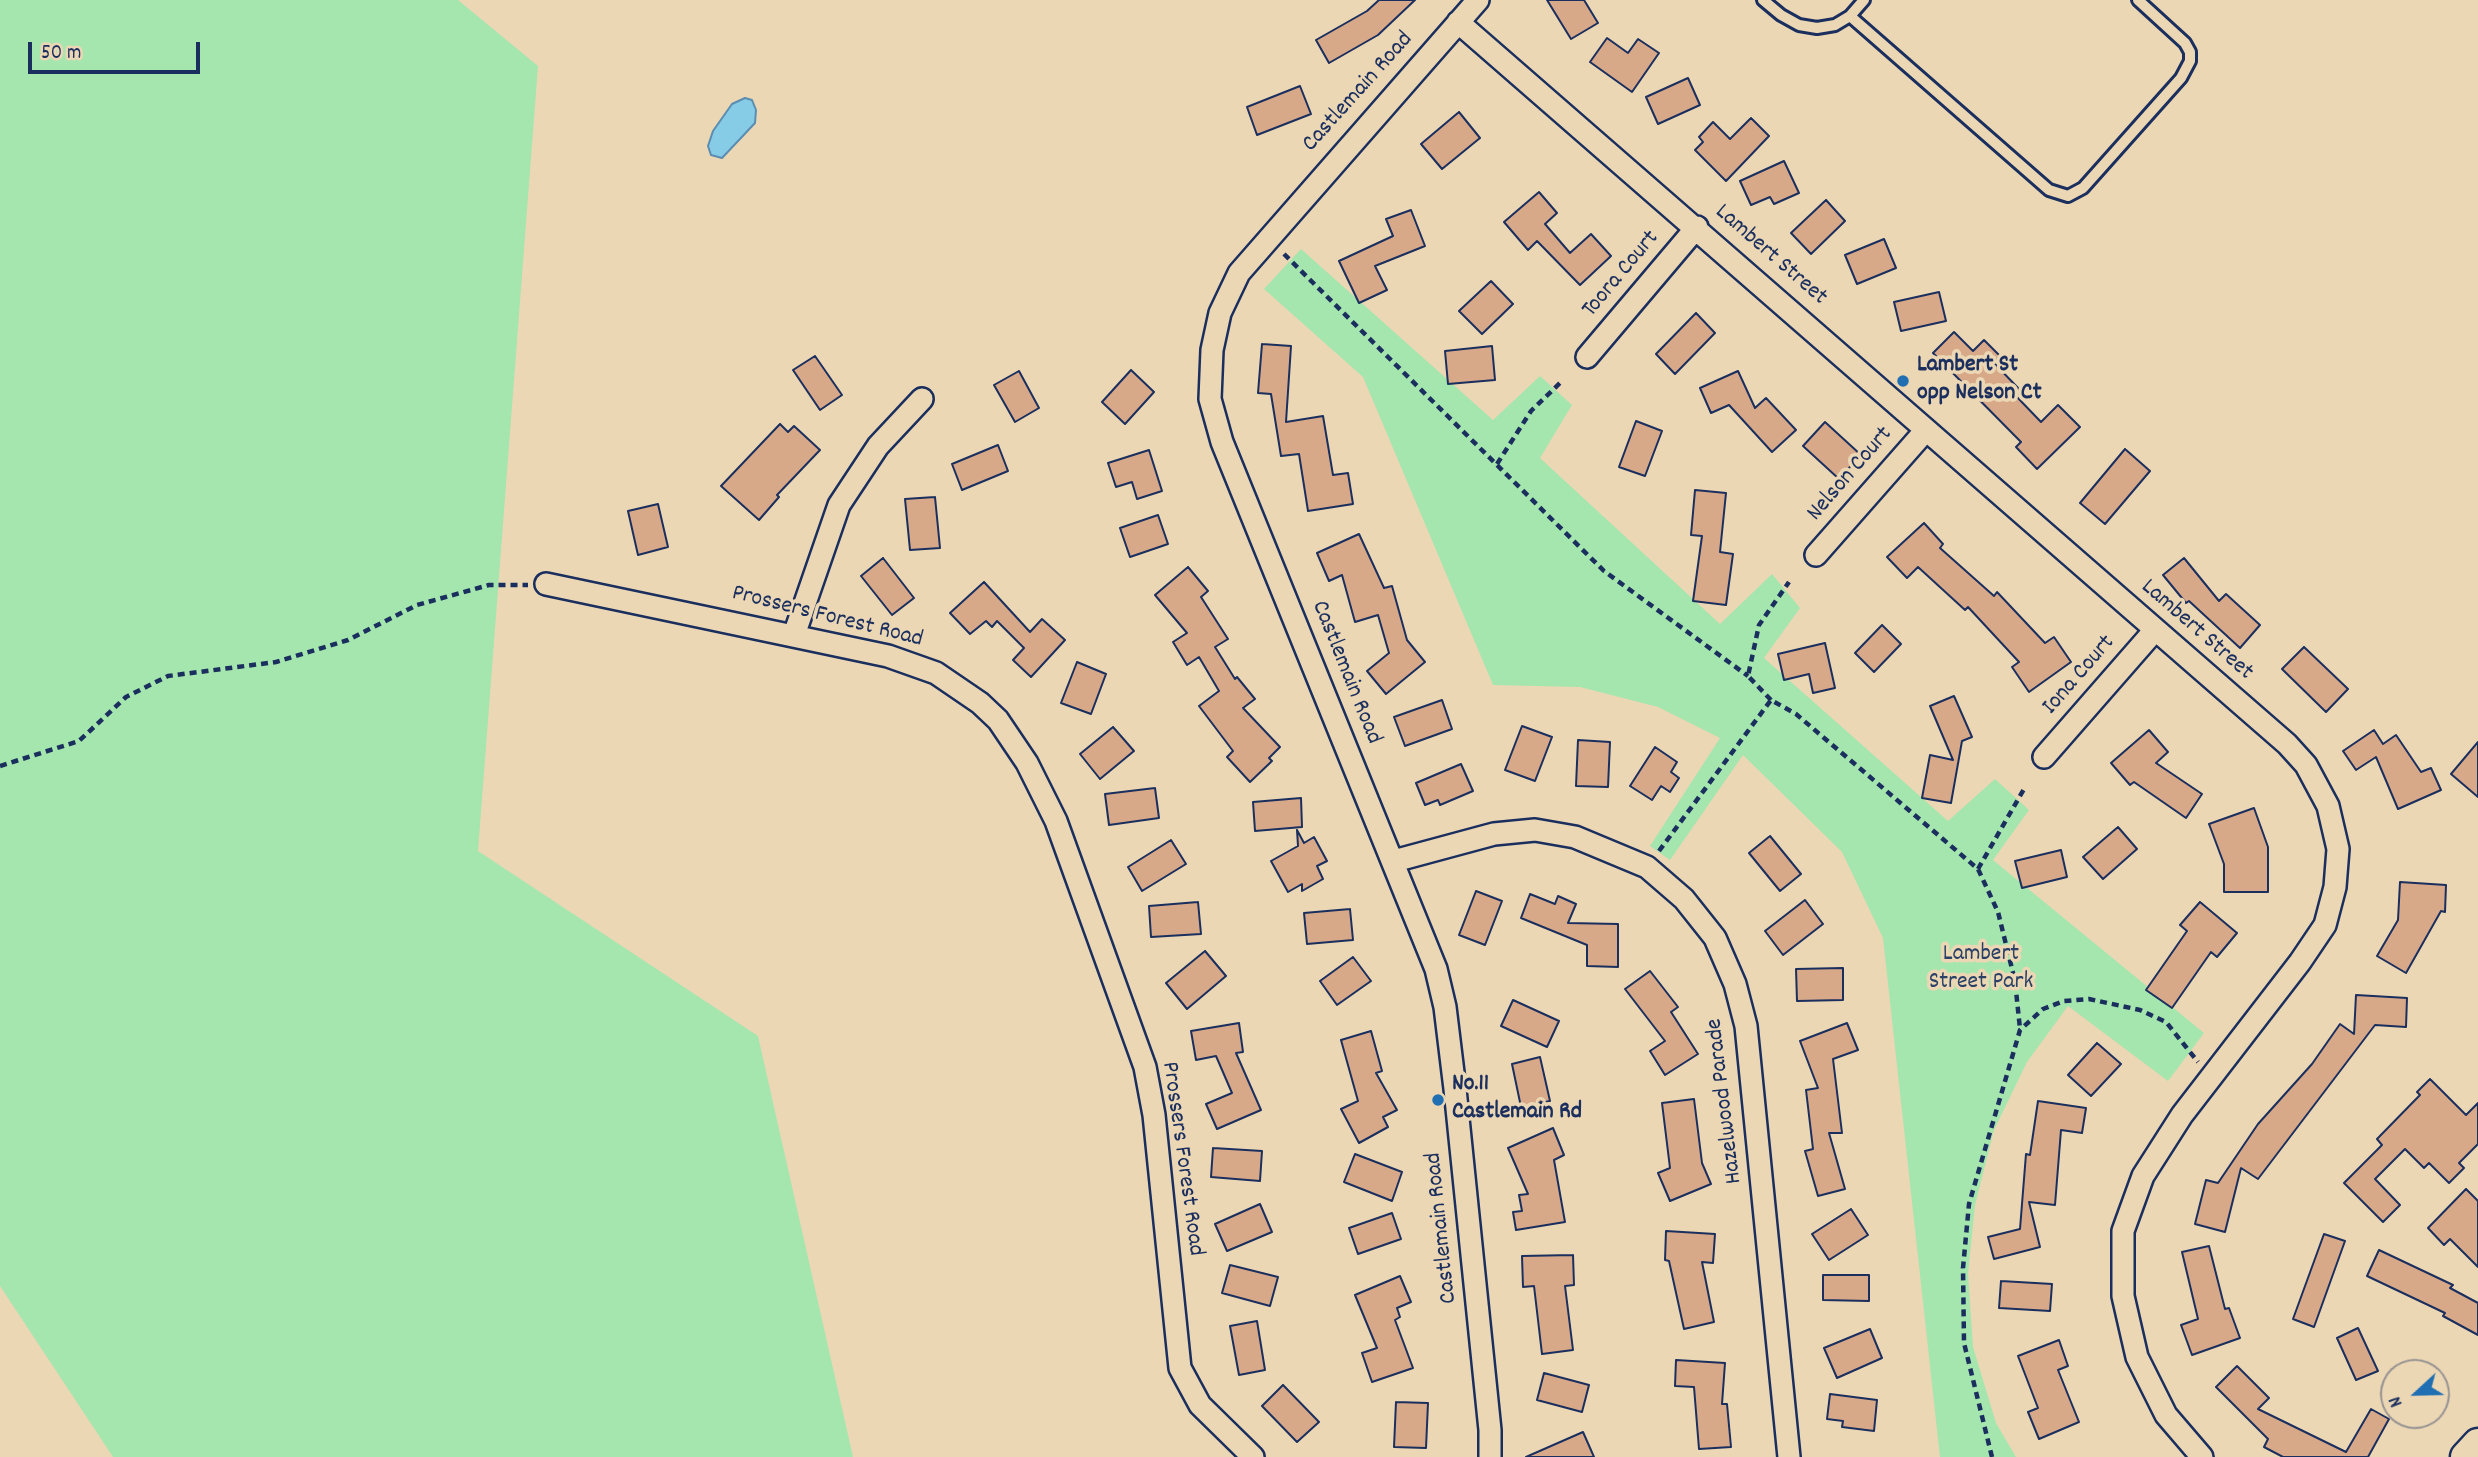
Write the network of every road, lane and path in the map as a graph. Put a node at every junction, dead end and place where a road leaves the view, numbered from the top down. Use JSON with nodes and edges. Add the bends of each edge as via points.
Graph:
{"nodes":[{"id":1,"x":1478,"y":0,"type":"edge"},
{"id":2,"x":1763,"y":0,"type":"edge"},
{"id":3,"x":1864,"y":0,"type":"edge"},
{"id":4,"x":2138,"y":0,"type":"edge"},
{"id":5,"x":1850,"y":16,"type":"junction"},
{"id":6,"x":1458,"y":22,"type":"junction"},
{"id":7,"x":1697,"y":227,"type":"junction"},
{"id":8,"x":1279,"y":249,"type":"dead end"},
{"id":9,"x":1587,"y":357,"type":"dead end"},
{"id":10,"x":1561,"y":382,"type":"dead end"},
{"id":11,"x":922,"y":399,"type":"dead end"},
{"id":12,"x":1926,"y":430,"type":"junction"},
{"id":13,"x":1497,"y":464,"type":"junction"},
{"id":14,"x":1816,"y":555,"type":"dead end"},
{"id":15,"x":1789,"y":582,"type":"dead end"},
{"id":16,"x":546,"y":584,"type":"joint"},
{"id":17,"x":2155,"y":630,"type":"junction"},
{"id":18,"x":794,"y":635,"type":"junction"},
{"id":19,"x":1748,"y":676,"type":"junction"},
{"id":20,"x":1771,"y":700,"type":"junction"},
{"id":21,"x":2044,"y":757,"type":"dead end"},
{"id":22,"x":0,"y":766,"type":"edge"},
{"id":23,"x":2024,"y":789,"type":"dead end"},
{"id":24,"x":1655,"y":857,"type":"dead end"},
{"id":25,"x":1394,"y":861,"type":"junction"},
{"id":26,"x":1978,"y":869,"type":"junction"},
{"id":27,"x":2020,"y":1030,"type":"junction"},
{"id":28,"x":2198,"y":1062,"type":"dead end"},
{"id":29,"x":2478,"y":1444,"type":"edge"},
{"id":30,"x":1253,"y":1457,"type":"edge"},
{"id":31,"x":1490,"y":1457,"type":"edge"},
{"id":32,"x":1789,"y":1457,"type":"edge"},
{"id":33,"x":1992,"y":1457,"type":"edge"},
{"id":34,"x":2202,"y":1457,"type":"edge"},
{"id":35,"x":2466,"y":1457,"type":"edge"}],
"edges":[{"from":1,"to":6,"type":"street","name":"Castlemain Road"},
{"from":2,"to":5,"type":"lane","via":[[1799,25],[1835,25]]},
{"from":3,"to":5,"type":"lane"},
{"from":4,"to":5,"type":"lane","via":[[2185,43],[2190,61],[2083,188],[2068,195],[2049,190]]},
{"from":6,"to":7,"type":"street","name":"Lambert Street"},
{"from":6,"to":25,"type":"street","name":"Castlemain Road","via":[[1239,273],[1220,313],[1212,350],[1210,399],[1222,442]]},
{"from":7,"to":9,"type":"street","name":"Toora Court"},
{"from":7,"to":12,"type":"street","name":"Lambert Street"},
{"from":8,"to":13,"type":"path"},
{"from":10,"to":13,"type":"path","via":[[1531,411]]},
{"from":11,"to":18,"type":"street","via":[[878,446],[839,505]]},
{"from":12,"to":14,"type":"street","name":"Nelson Court"},
{"from":12,"to":17,"type":"street","name":"Lambert Street"},
{"from":13,"to":19,"type":"path","via":[[1604,571]]},
{"from":15,"to":19,"type":"path","via":[[1759,625]]},
{"from":16,"to":18,"type":"street","name":"Prossers Forest Road"},
{"from":16,"to":22,"type":"path","via":[[489,585],[417,605],[348,640],[276,662],[168,676],[127,697],[79,741]]},
{"from":17,"to":21,"type":"street","name":"Iona Court"},
{"from":17,"to":34,"type":"street","name":"Lambert Street","via":[[2306,765],[2328,806],[2338,849],[2325,925],[2182,1115],[2143,1176],[2123,1231],[2123,1296],[2137,1357],[2166,1415]]},
{"from":18,"to":30,"type":"street","name":"Prossers Forest Road","via":[[888,656],[936,673],[998,720],[1027,763],[1073,862],[1145,1067],[1180,1368],[1200,1405]]},
{"from":19,"to":20,"type":"path"},
{"from":20,"to":24,"type":"path"},
{"from":20,"to":26,"type":"path","via":[[1796,714]]},
{"from":23,"to":26,"type":"path"},
{"from":25,"to":31,"type":"street","name":"Castlemain Road","via":[[1446,1007]]},
{"from":25,"to":32,"type":"street","name":"Hazelwood Parade","via":[[1494,834],[1535,830],[1575,837],[1647,867],[1684,899],[1715,938],[1735,984],[1746,1026]]},
{"from":26,"to":27,"type":"path","via":[[1998,912],[2015,981]]},
{"from":27,"to":28,"type":"path","via":[[2043,1009],[2090,999],[2140,1010],[2166,1022]]},
{"from":27,"to":33,"type":"path","via":[[1969,1204],[1963,1268],[1964,1343]]},
{"from":29,"to":35,"type":"street"}]}
